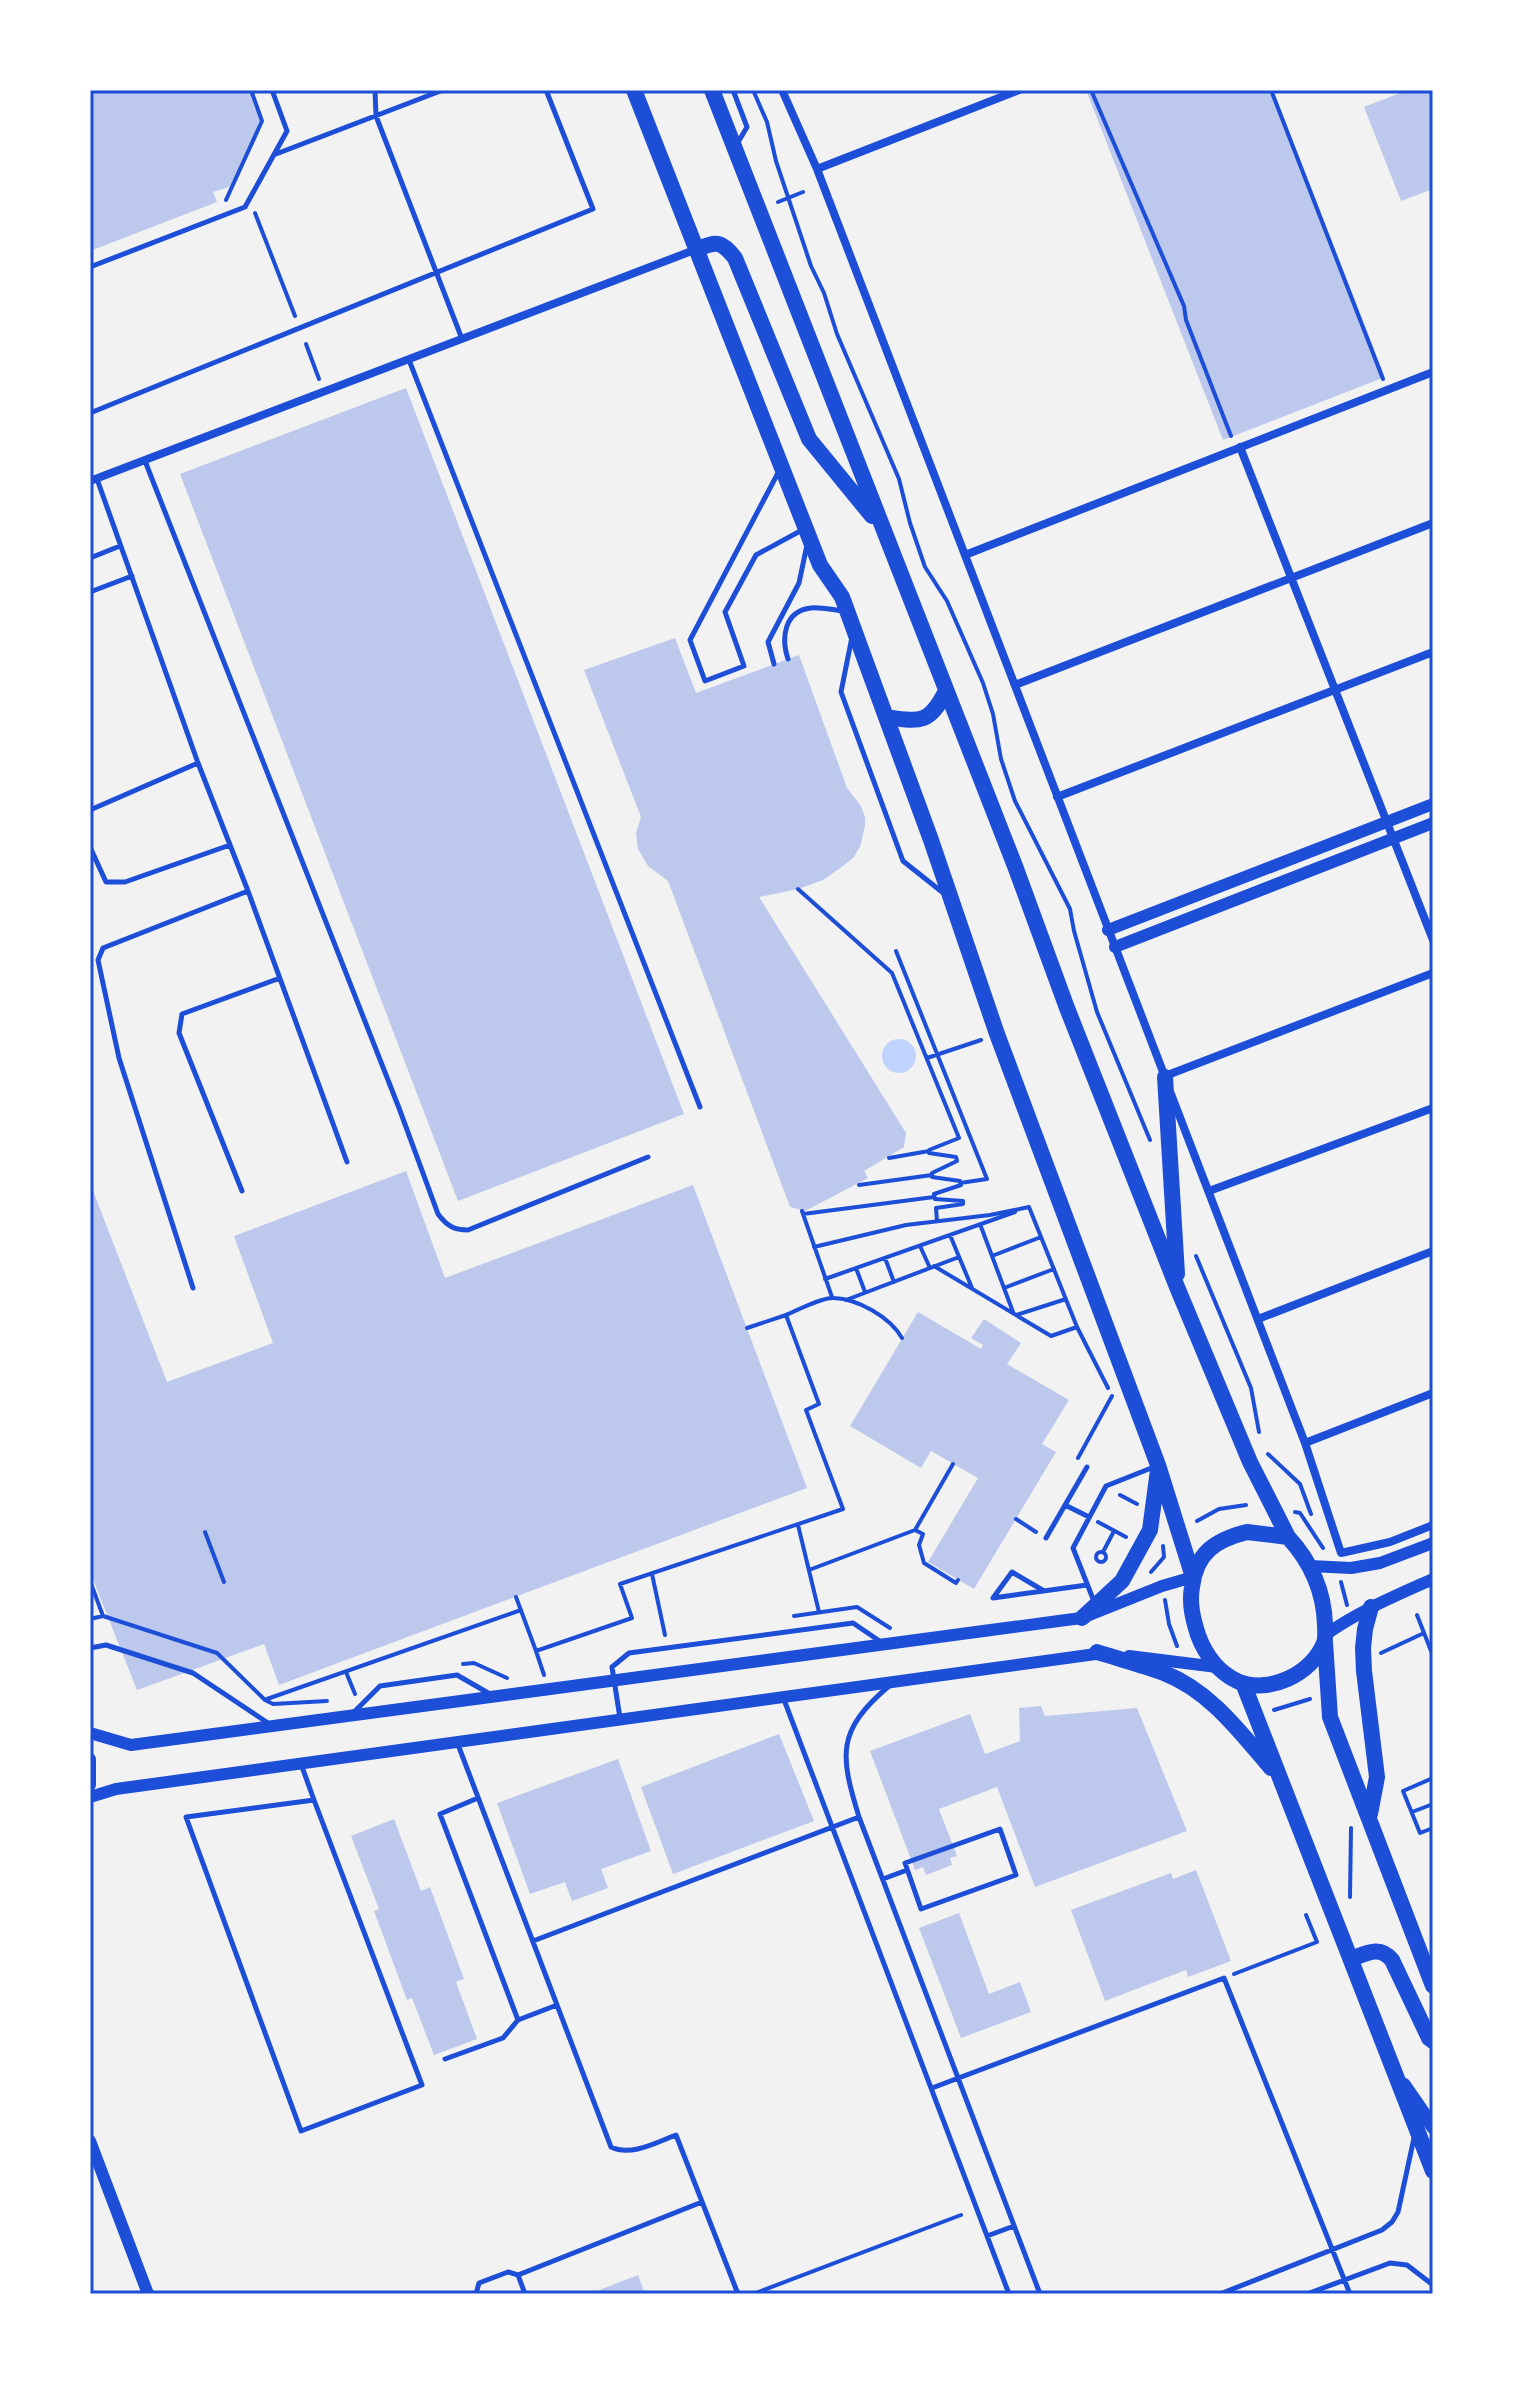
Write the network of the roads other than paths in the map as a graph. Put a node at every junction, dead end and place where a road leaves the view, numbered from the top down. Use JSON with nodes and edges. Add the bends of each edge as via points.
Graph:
{"nodes":[{"id":1,"x":272,"y":90,"type":"edge"},
{"id":2,"x":375,"y":90,"type":"edge"},
{"id":3,"x":443,"y":90,"type":"edge"},
{"id":4,"x":546,"y":90,"type":"edge"},
{"id":5,"x":634,"y":90,"type":"edge"},
{"id":6,"x":712,"y":90,"type":"edge"},
{"id":7,"x":733,"y":90,"type":"edge"},
{"id":8,"x":782,"y":90,"type":"edge"},
{"id":9,"x":1019,"y":90,"type":"edge"},
{"id":10,"x":376,"y":116,"type":"junction"},
{"id":11,"x":734,"y":148,"type":"junction"},
{"id":12,"x":274,"y":154,"type":"junction"},
{"id":13,"x":817,"y":169,"type":"junction"},
{"id":14,"x":697,"y":249,"type":"junction"},
{"id":15,"x":90,"y":267,"type":"edge"},
{"id":16,"x":436,"y":273,"type":"junction"},
{"id":17,"x":462,"y":339,"type":"junction"},
{"id":18,"x":409,"y":359,"type":"junction"},
{"id":19,"x":1433,"y":372,"type":"edge"},
{"id":20,"x":90,"y":413,"type":"edge"},
{"id":21,"x":1237,"y":448,"type":"junction"},
{"id":22,"x":145,"y":460,"type":"junction"},
{"id":23,"x":781,"y":467,"type":"junction"},
{"id":24,"x":93,"y":480,"type":"edge"},
{"id":25,"x":1433,"y":523,"type":"edge"},
{"id":26,"x":883,"y":530,"type":"junction"},
{"id":27,"x":807,"y":532,"type":"junction"},
{"id":28,"x":120,"y":546,"type":"junction"},
{"id":29,"x":965,"y":555,"type":"junction"},
{"id":30,"x":90,"y":558,"type":"edge"},
{"id":31,"x":132,"y":576,"type":"junction"},
{"id":32,"x":1292,"y":578,"type":"junction"},
{"id":33,"x":90,"y":592,"type":"edge"},
{"id":34,"x":847,"y":611,"type":"junction"},
{"id":35,"x":854,"y":628,"type":"junction"},
{"id":36,"x":1433,"y":652,"type":"edge"},
{"id":37,"x":788,"y":659,"type":"dead end"},
{"id":38,"x":774,"y":664,"type":"dead end"},
{"id":39,"x":1015,"y":685,"type":"junction"},
{"id":40,"x":1335,"y":689,"type":"junction"},
{"id":41,"x":946,"y":691,"type":"junction"},
{"id":42,"x":886,"y":717,"type":"junction"},
{"id":43,"x":198,"y":763,"type":"junction"},
{"id":44,"x":1057,"y":797,"type":"junction"},
{"id":45,"x":1433,"y":804,"type":"edge"},
{"id":46,"x":90,"y":810,"type":"edge"},
{"id":47,"x":1387,"y":822,"type":"junction"},
{"id":48,"x":1433,"y":823,"type":"edge"},
{"id":49,"x":1393,"y":839,"type":"junction"},
{"id":50,"x":230,"y":845,"type":"junction"},
{"id":51,"x":90,"y":847,"type":"edge"},
{"id":52,"x":248,"y":891,"type":"junction"},
{"id":53,"x":951,"y":898,"type":"junction"},
{"id":54,"x":1108,"y":930,"type":"junction"},
{"id":55,"x":1433,"y":940,"type":"edge"},
{"id":56,"x":1115,"y":947,"type":"junction"},
{"id":57,"x":1433,"y":973,"type":"edge"},
{"id":58,"x":280,"y":978,"type":"junction"},
{"id":59,"x":1165,"y":1077,"type":"junction"},
{"id":60,"x":700,"y":1107,"type":"dead end"},
{"id":61,"x":1433,"y":1108,"type":"edge"},
{"id":62,"x":648,"y":1157,"type":"dead end"},
{"id":63,"x":347,"y":1162,"type":"dead end"},
{"id":64,"x":242,"y":1191,"type":"dead end"},
{"id":65,"x":1209,"y":1191,"type":"junction"},
{"id":66,"x":1433,"y":1251,"type":"edge"},
{"id":67,"x":1177,"y":1287,"type":"junction"},
{"id":68,"x":193,"y":1288,"type":"dead end"},
{"id":69,"x":1258,"y":1319,"type":"junction"},
{"id":70,"x":1433,"y":1393,"type":"edge"},
{"id":71,"x":1305,"y":1443,"type":"junction"},
{"id":72,"x":1158,"y":1465,"type":"junction"},
{"id":73,"x":1087,"y":1467,"type":"dead end"},
{"id":74,"x":1065,"y":1505,"type":"junction"},
{"id":75,"x":1089,"y":1517,"type":"junction"},
{"id":76,"x":1433,"y":1525,"type":"edge"},
{"id":77,"x":1288,"y":1537,"type":"junction"},
{"id":78,"x":1046,"y":1538,"type":"dead end"},
{"id":79,"x":1433,"y":1543,"type":"edge"},
{"id":80,"x":1310,"y":1566,"type":"junction"},
{"id":81,"x":1193,"y":1577,"type":"junction"},
{"id":82,"x":1433,"y":1579,"type":"edge"},
{"id":83,"x":1087,"y":1585,"type":"junction"},
{"id":84,"x":1044,"y":1591,"type":"junction"},
{"id":85,"x":1096,"y":1606,"type":"junction"},
{"id":86,"x":1371,"y":1607,"type":"junction"},
{"id":87,"x":1082,"y":1618,"type":"junction"},
{"id":88,"x":1325,"y":1638,"type":"junction"},
{"id":89,"x":884,"y":1645,"type":"junction"},
{"id":90,"x":90,"y":1648,"type":"edge"},
{"id":91,"x":1097,"y":1652,"type":"junction"},
{"id":92,"x":1217,"y":1667,"type":"junction"},
{"id":93,"x":614,"y":1680,"type":"junction"},
{"id":94,"x":896,"y":1681,"type":"junction"},
{"id":95,"x":1243,"y":1683,"type":"junction"},
{"id":96,"x":495,"y":1696,"type":"junction"},
{"id":97,"x":783,"y":1696,"type":"junction"},
{"id":98,"x":350,"y":1716,"type":"junction"},
{"id":99,"x":620,"y":1719,"type":"junction"},
{"id":100,"x":272,"y":1726,"type":"junction"},
{"id":101,"x":90,"y":1733,"type":"edge"},
{"id":102,"x":457,"y":1742,"type":"junction"},
{"id":103,"x":90,"y":1759,"type":"edge"},
{"id":104,"x":300,"y":1763,"type":"junction"},
{"id":105,"x":1277,"y":1776,"type":"junction"},
{"id":106,"x":90,"y":1785,"type":"edge"},
{"id":107,"x":90,"y":1797,"type":"edge"},
{"id":108,"x":478,"y":1798,"type":"junction"},
{"id":109,"x":314,"y":1800,"type":"junction"},
{"id":110,"x":1369,"y":1815,"type":"junction"},
{"id":111,"x":859,"y":1817,"type":"junction"},
{"id":112,"x":833,"y":1827,"type":"junction"},
{"id":113,"x":907,"y":1870,"type":"junction"},
{"id":114,"x":883,"y":1879,"type":"junction"},
{"id":115,"x":533,"y":1941,"type":"junction"},
{"id":116,"x":1351,"y":1959,"type":"junction"},
{"id":117,"x":1433,"y":1986,"type":"edge"},
{"id":118,"x":557,"y":2005,"type":"junction"},
{"id":119,"x":518,"y":2020,"type":"junction"},
{"id":120,"x":1433,"y":2041,"type":"edge"},
{"id":121,"x":445,"y":2059,"type":"dead end"},
{"id":122,"x":958,"y":2078,"type":"junction"},
{"id":123,"x":932,"y":2088,"type":"junction"},
{"id":124,"x":1425,"y":2127,"type":"edge"},
{"id":125,"x":90,"y":2141,"type":"edge"},
{"id":126,"x":1433,"y":2171,"type":"edge"},
{"id":127,"x":702,"y":2202,"type":"junction"},
{"id":128,"x":1014,"y":2226,"type":"junction"},
{"id":129,"x":987,"y":2236,"type":"junction"},
{"id":130,"x":1333,"y":2250,"type":"junction"},
{"id":131,"x":518,"y":2275,"type":"junction"},
{"id":132,"x":1345,"y":2279,"type":"junction"},
{"id":133,"x":1433,"y":2285,"type":"edge"},
{"id":134,"x":148,"y":2294,"type":"edge"},
{"id":135,"x":476,"y":2294,"type":"edge"},
{"id":136,"x":525,"y":2294,"type":"edge"},
{"id":137,"x":738,"y":2294,"type":"edge"},
{"id":138,"x":1009,"y":2294,"type":"edge"},
{"id":139,"x":1040,"y":2294,"type":"edge"},
{"id":140,"x":1220,"y":2294,"type":"edge"},
{"id":141,"x":1307,"y":2294,"type":"edge"},
{"id":142,"x":1350,"y":2294,"type":"edge"}],
"edges":[{"from":1,"to":12,"type":"lane","via":[[287,131]]},
{"from":2,"to":10,"type":"lane"},
{"from":3,"to":10,"type":"lane"},
{"from":4,"to":16,"type":"lane","via":[[593,209]]},
{"from":5,"to":14,"type":"main road"},
{"from":6,"to":11,"type":"main road"},
{"from":7,"to":11,"type":"lane","via":[[747,127]]},
{"from":8,"to":13,"type":"street"},
{"from":9,"to":13,"type":"street"},
{"from":10,"to":12,"type":"lane"},
{"from":10,"to":16,"type":"lane"},
{"from":11,"to":26,"type":"main road"},
{"from":12,"to":15,"type":"lane","via":[[245,207]]},
{"from":13,"to":29,"type":"street"},
{"from":14,"to":17,"type":"street"},
{"from":14,"to":23,"type":"main road"},
{"from":14,"to":26,"type":"main road","via":[[721,244],[735,258],[809,439]]},
{"from":16,"to":17,"type":"lane"},
{"from":16,"to":20,"type":"lane"},
{"from":17,"to":18,"type":"street"},
{"from":18,"to":22,"type":"street"},
{"from":18,"to":60,"type":"lane"},
{"from":19,"to":21,"type":"street"},
{"from":21,"to":29,"type":"street"},
{"from":21,"to":32,"type":"street"},
{"from":22,"to":24,"type":"street"},
{"from":22,"to":62,"type":"lane","via":[[438,1214],[455,1230],[468,1230]]},
{"from":23,"to":27,"type":"main road"},
{"from":23,"to":27,"type":"lane","via":[[690,640],[705,681],[744,666],[725,612],[756,555]]},
{"from":24,"to":28,"type":"lane"},
{"from":25,"to":32,"type":"street"},
{"from":26,"to":41,"type":"main road"},
{"from":27,"to":34,"type":"main road"},
{"from":27,"to":38,"type":"lane","via":[[799,583],[768,642]]},
{"from":28,"to":30,"type":"lane"},
{"from":28,"to":31,"type":"lane"},
{"from":29,"to":39,"type":"street"},
{"from":31,"to":33,"type":"lane"},
{"from":31,"to":43,"type":"lane"},
{"from":32,"to":39,"type":"street"},
{"from":32,"to":40,"type":"street"},
{"from":34,"to":35,"type":"main road"},
{"from":34,"to":37,"type":"lane","via":[[809,608],[795,613],[784,633]]},
{"from":35,"to":42,"type":"main road"},
{"from":35,"to":53,"type":"lane","via":[[841,692],[903,861]]},
{"from":36,"to":40,"type":"street"},
{"from":39,"to":44,"type":"street"},
{"from":40,"to":44,"type":"street"},
{"from":40,"to":47,"type":"street"},
{"from":41,"to":42,"type":"main road","via":[[930,717]]},
{"from":41,"to":67,"type":"main road"},
{"from":42,"to":53,"type":"main road"},
{"from":43,"to":46,"type":"lane"},
{"from":43,"to":50,"type":"lane"},
{"from":44,"to":54,"type":"street"},
{"from":45,"to":47,"type":"street"},
{"from":47,"to":49,"type":"street"},
{"from":47,"to":54,"type":"street"},
{"from":48,"to":49,"type":"street"},
{"from":49,"to":55,"type":"street"},
{"from":49,"to":56,"type":"street"},
{"from":50,"to":51,"type":"lane","via":[[125,882],[106,882]]},
{"from":50,"to":52,"type":"lane"},
{"from":52,"to":58,"type":"lane"},
{"from":52,"to":68,"type":"lane","via":[[103,948],[98,960],[119,1058]]},
{"from":53,"to":72,"type":"main road"},
{"from":54,"to":56,"type":"street"},
{"from":56,"to":59,"type":"street"},
{"from":57,"to":59,"type":"street"},
{"from":58,"to":63,"type":"lane"},
{"from":58,"to":64,"type":"lane","via":[[182,1014],[179,1033]]},
{"from":59,"to":65,"type":"street"},
{"from":59,"to":67,"type":"main road"},
{"from":61,"to":65,"type":"street"},
{"from":65,"to":69,"type":"street"},
{"from":66,"to":69,"type":"street"},
{"from":67,"to":77,"type":"main road","via":[[1250,1462],[1280,1510]]},
{"from":69,"to":71,"type":"street"},
{"from":70,"to":71,"type":"street"},
{"from":71,"to":76,"type":"street","via":[[1341,1553]]},
{"from":72,"to":75,"type":"lane","via":[[1106,1486]]},
{"from":72,"to":81,"type":"main road"},
{"from":72,"to":85,"type":"main road","via":[[1150,1530],[1122,1581]]},
{"from":73,"to":74,"type":"lane"},
{"from":74,"to":75,"type":"lane"},
{"from":74,"to":78,"type":"lane"},
{"from":75,"to":83,"type":"lane","via":[[1073,1548]]},
{"from":77,"to":80,"type":"main road"},
{"from":77,"to":81,"type":"main road","via":[[1247,1532],[1230,1536],[1202,1555]]},
{"from":79,"to":80,"type":"street","via":[[1380,1563]]},
{"from":80,"to":88,"type":"main road","via":[[1324,1610]]},
{"from":81,"to":87,"type":"street"},
{"from":81,"to":92,"type":"main road","via":[[1194,1620]]},
{"from":82,"to":86,"type":"street"},
{"from":83,"to":84,"type":"lane"},
{"from":83,"to":85,"type":"lane"},
{"from":84,"to":84,"type":"lane","via":[[1006,1596],[993,1598],[1012,1572]]},
{"from":85,"to":87,"type":"main road"},
{"from":86,"to":88,"type":"street"},
{"from":86,"to":110,"type":"main road","via":[[1364,1671],[1377,1777]]},
{"from":87,"to":89,"type":"street"},
{"from":88,"to":95,"type":"main road","via":[[1313,1661],[1293,1678]]},
{"from":88,"to":110,"type":"main road","via":[[1330,1717]]},
{"from":89,"to":93,"type":"street"},
{"from":89,"to":93,"type":"lane","via":[[853,1623],[629,1653],[612,1667]]},
{"from":90,"to":100,"type":"lane","via":[[106,1645],[193,1673]]},
{"from":91,"to":92,"type":"street"},
{"from":91,"to":94,"type":"street"},
{"from":91,"to":105,"type":"main road","via":[[1167,1674],[1203,1695]]},
{"from":92,"to":95,"type":"main road"},
{"from":93,"to":96,"type":"street"},
{"from":93,"to":99,"type":"lane"},
{"from":94,"to":97,"type":"street"},
{"from":94,"to":111,"type":"lane","via":[[865,1707],[846,1743],[846,1775]]},
{"from":95,"to":105,"type":"main road"},
{"from":96,"to":98,"type":"street"},
{"from":96,"to":98,"type":"lane","via":[[457,1675],[380,1686]]},
{"from":97,"to":99,"type":"street"},
{"from":97,"to":112,"type":"lane"},
{"from":98,"to":100,"type":"street"},
{"from":99,"to":102,"type":"street"},
{"from":100,"to":101,"type":"street","via":[[131,1745]]},
{"from":102,"to":104,"type":"street"},
{"from":102,"to":108,"type":"lane"},
{"from":103,"to":106,"type":"street"},
{"from":104,"to":107,"type":"street"},
{"from":104,"to":109,"type":"lane"},
{"from":105,"to":116,"type":"main road"},
{"from":108,"to":115,"type":"lane"},
{"from":108,"to":119,"type":"lane","via":[[440,1814]]},
{"from":109,"to":109,"type":"lane","via":[[422,2085],[301,2131],[186,1817]]},
{"from":110,"to":117,"type":"main road"},
{"from":111,"to":112,"type":"lane"},
{"from":111,"to":114,"type":"lane"},
{"from":112,"to":115,"type":"lane"},
{"from":112,"to":123,"type":"lane"},
{"from":113,"to":113,"type":"lane","via":[[921,1909],[1016,1875],[1000,1829],[905,1863]]},
{"from":113,"to":114,"type":"lane"},
{"from":114,"to":122,"type":"lane"},
{"from":115,"to":118,"type":"lane"},
{"from":116,"to":120,"type":"main road","via":[[1375,1950],[1392,1960]]},
{"from":116,"to":124,"type":"main road","via":[[1397,2075]]},
{"from":118,"to":119,"type":"lane"},
{"from":118,"to":127,"type":"lane","via":[[611,2147],[629,2151],[676,2135]]},
{"from":119,"to":121,"type":"lane","via":[[503,2038]]},
{"from":122,"to":123,"type":"lane"},
{"from":122,"to":128,"type":"lane"},
{"from":122,"to":130,"type":"lane","via":[[1224,1978]]},
{"from":123,"to":129,"type":"lane"},
{"from":124,"to":126,"type":"main road"},
{"from":124,"to":130,"type":"lane","via":[[1392,2222]]},
{"from":125,"to":134,"type":"street"},
{"from":127,"to":131,"type":"lane"},
{"from":127,"to":137,"type":"lane"},
{"from":128,"to":129,"type":"lane"},
{"from":128,"to":139,"type":"lane"},
{"from":129,"to":138,"type":"lane"},
{"from":130,"to":132,"type":"lane"},
{"from":130,"to":140,"type":"lane"},
{"from":131,"to":135,"type":"lane","via":[[508,2272],[479,2283]]},
{"from":131,"to":136,"type":"lane"},
{"from":132,"to":133,"type":"lane","via":[[1398,2262]]},
{"from":132,"to":141,"type":"lane"},
{"from":132,"to":142,"type":"lane"}]}
